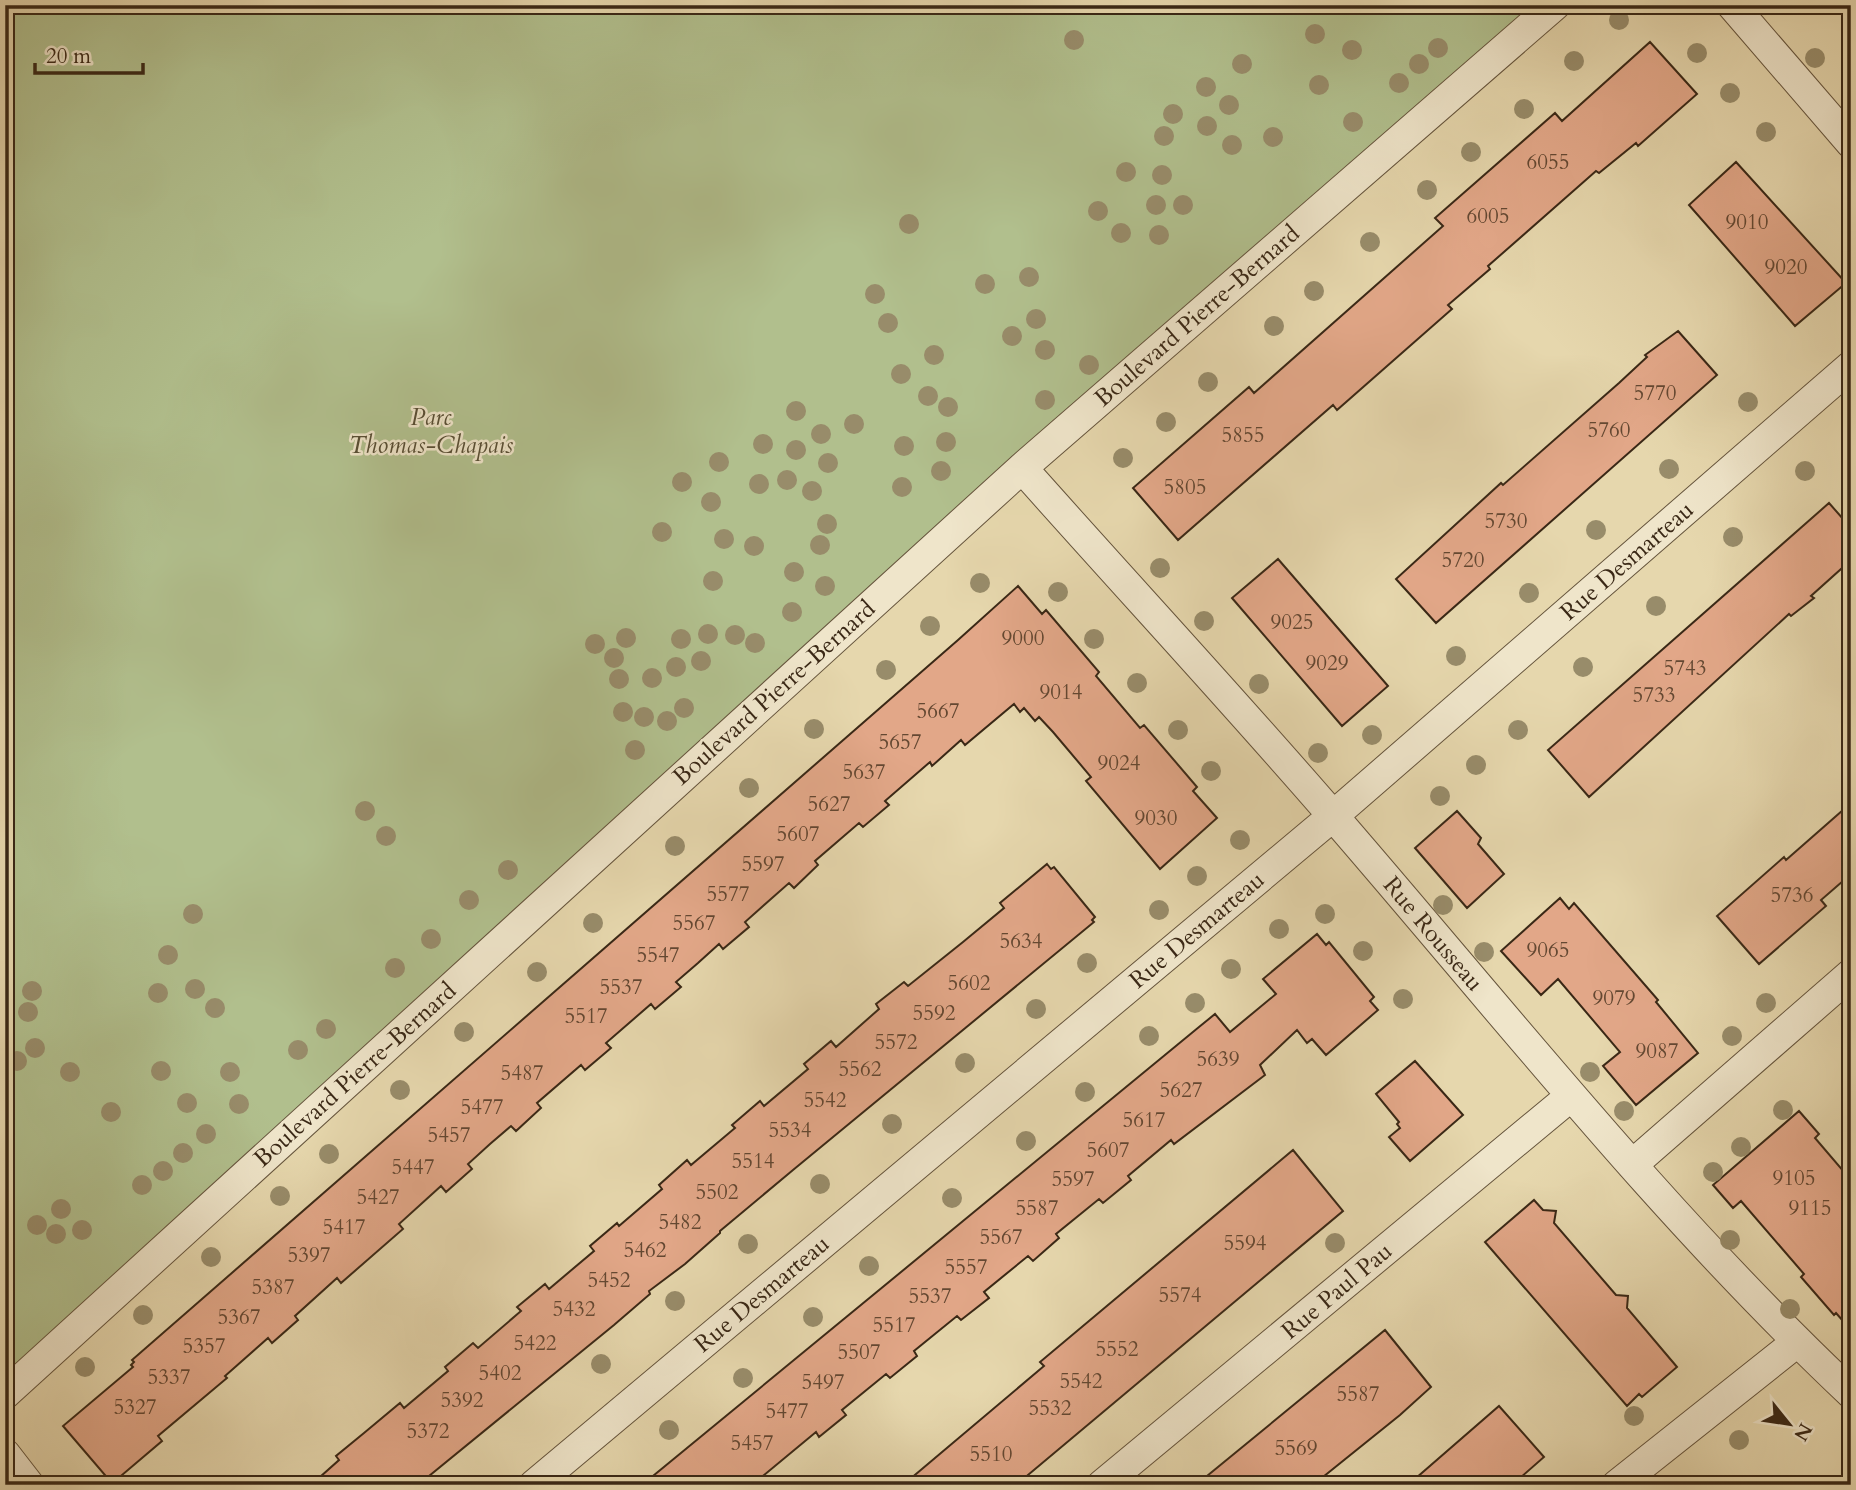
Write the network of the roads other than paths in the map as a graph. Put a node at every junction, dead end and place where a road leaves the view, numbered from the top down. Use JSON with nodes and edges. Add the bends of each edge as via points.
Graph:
{"nodes":[{"id":1,"x":1555,"y":5,"type":"edge"},
{"id":2,"x":1732,"y":5,"type":"edge"},
{"id":3,"x":1851,"y":143,"type":"edge"},
{"id":4,"x":1851,"y":366,"type":"edge"},
{"id":5,"x":1021,"y":468,"type":"junction"},
{"id":6,"x":1333,"y":816,"type":"junction"},
{"id":7,"x":1851,"y":974,"type":"edge"},
{"id":8,"x":1572,"y":1096,"type":"junction"},
{"id":9,"x":1632,"y":1165,"type":"junction"},
{"id":10,"x":1797,"y":1342,"type":"junction"},
{"id":11,"x":1851,"y":1393,"type":"edge"},
{"id":12,"x":5,"y":1394,"type":"edge"},
{"id":13,"x":5,"y":1454,"type":"edge"},
{"id":14,"x":29,"y":1485,"type":"edge"},
{"id":15,"x":534,"y":1485,"type":"edge"},
{"id":16,"x":1102,"y":1485,"type":"edge"},
{"id":17,"x":1617,"y":1485,"type":"edge"}],
"edges":[{"from":1,"to":5,"type":"street","name":"Boulevard Pierre-Bernard"},
{"from":2,"to":3,"type":"street"},
{"from":4,"to":6,"type":"street","name":"Rue Desmarteau"},
{"from":5,"to":6,"type":"street","name":"Rue Rousseau"},
{"from":5,"to":12,"type":"street","name":"Boulevard Pierre-Bernard"},
{"from":6,"to":8,"type":"street","name":"Rue Rousseau"},
{"from":6,"to":15,"type":"street","name":"Rue Desmarteau"},
{"from":7,"to":9,"type":"street"},
{"from":8,"to":9,"type":"street","name":"Rue Rousseau"},
{"from":8,"to":16,"type":"street","name":"Rue Paul Pau"},
{"from":9,"to":10,"type":"street","name":"Rue Rousseau"},
{"from":10,"to":11,"type":"street","name":"Rue Rousseau"},
{"from":10,"to":17,"type":"street"},
{"from":13,"to":14,"type":"street"}]}
